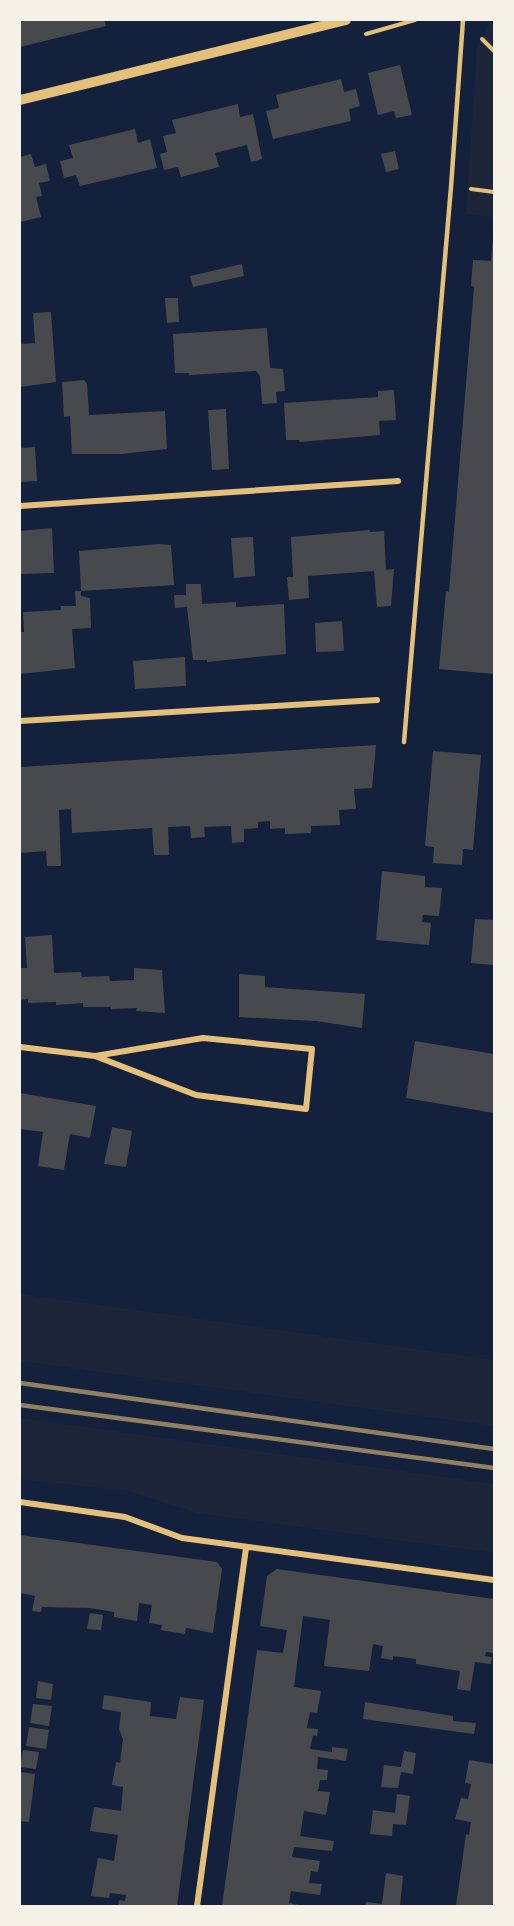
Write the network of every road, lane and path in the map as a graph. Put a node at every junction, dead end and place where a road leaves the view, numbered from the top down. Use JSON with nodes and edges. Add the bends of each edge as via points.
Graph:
{"nodes":[{"id":1,"x":346,"y":20,"type":"edge"},
{"id":2,"x":463,"y":20,"type":"edge"},
{"id":3,"x":20,"y":100,"type":"edge"},
{"id":4,"x":398,"y":481,"type":"dead end"},
{"id":5,"x":20,"y":506,"type":"edge"},
{"id":6,"x":377,"y":700,"type":"dead end"},
{"id":7,"x":20,"y":721,"type":"edge"},
{"id":8,"x":404,"y":742,"type":"dead end"},
{"id":9,"x":20,"y":1047,"type":"edge"},
{"id":10,"x":95,"y":1056,"type":"junction"},
{"id":11,"x":20,"y":1502,"type":"edge"},
{"id":12,"x":246,"y":1548,"type":"junction"},
{"id":13,"x":495,"y":1580,"type":"edge"},
{"id":14,"x":197,"y":1906,"type":"edge"}],
"edges":[{"from":1,"to":3,"type":"street"},
{"from":2,"to":8,"type":"lane"},
{"from":4,"to":5,"type":"street"},
{"from":6,"to":7,"type":"street"},
{"from":9,"to":10,"type":"street"},
{"from":10,"to":10,"type":"street","via":[[196,1095],[306,1109],[312,1049],[203,1038]]},
{"from":11,"to":12,"type":"street","via":[[125,1516],[182,1538]]},
{"from":12,"to":13,"type":"street"},
{"from":12,"to":14,"type":"street"}]}
